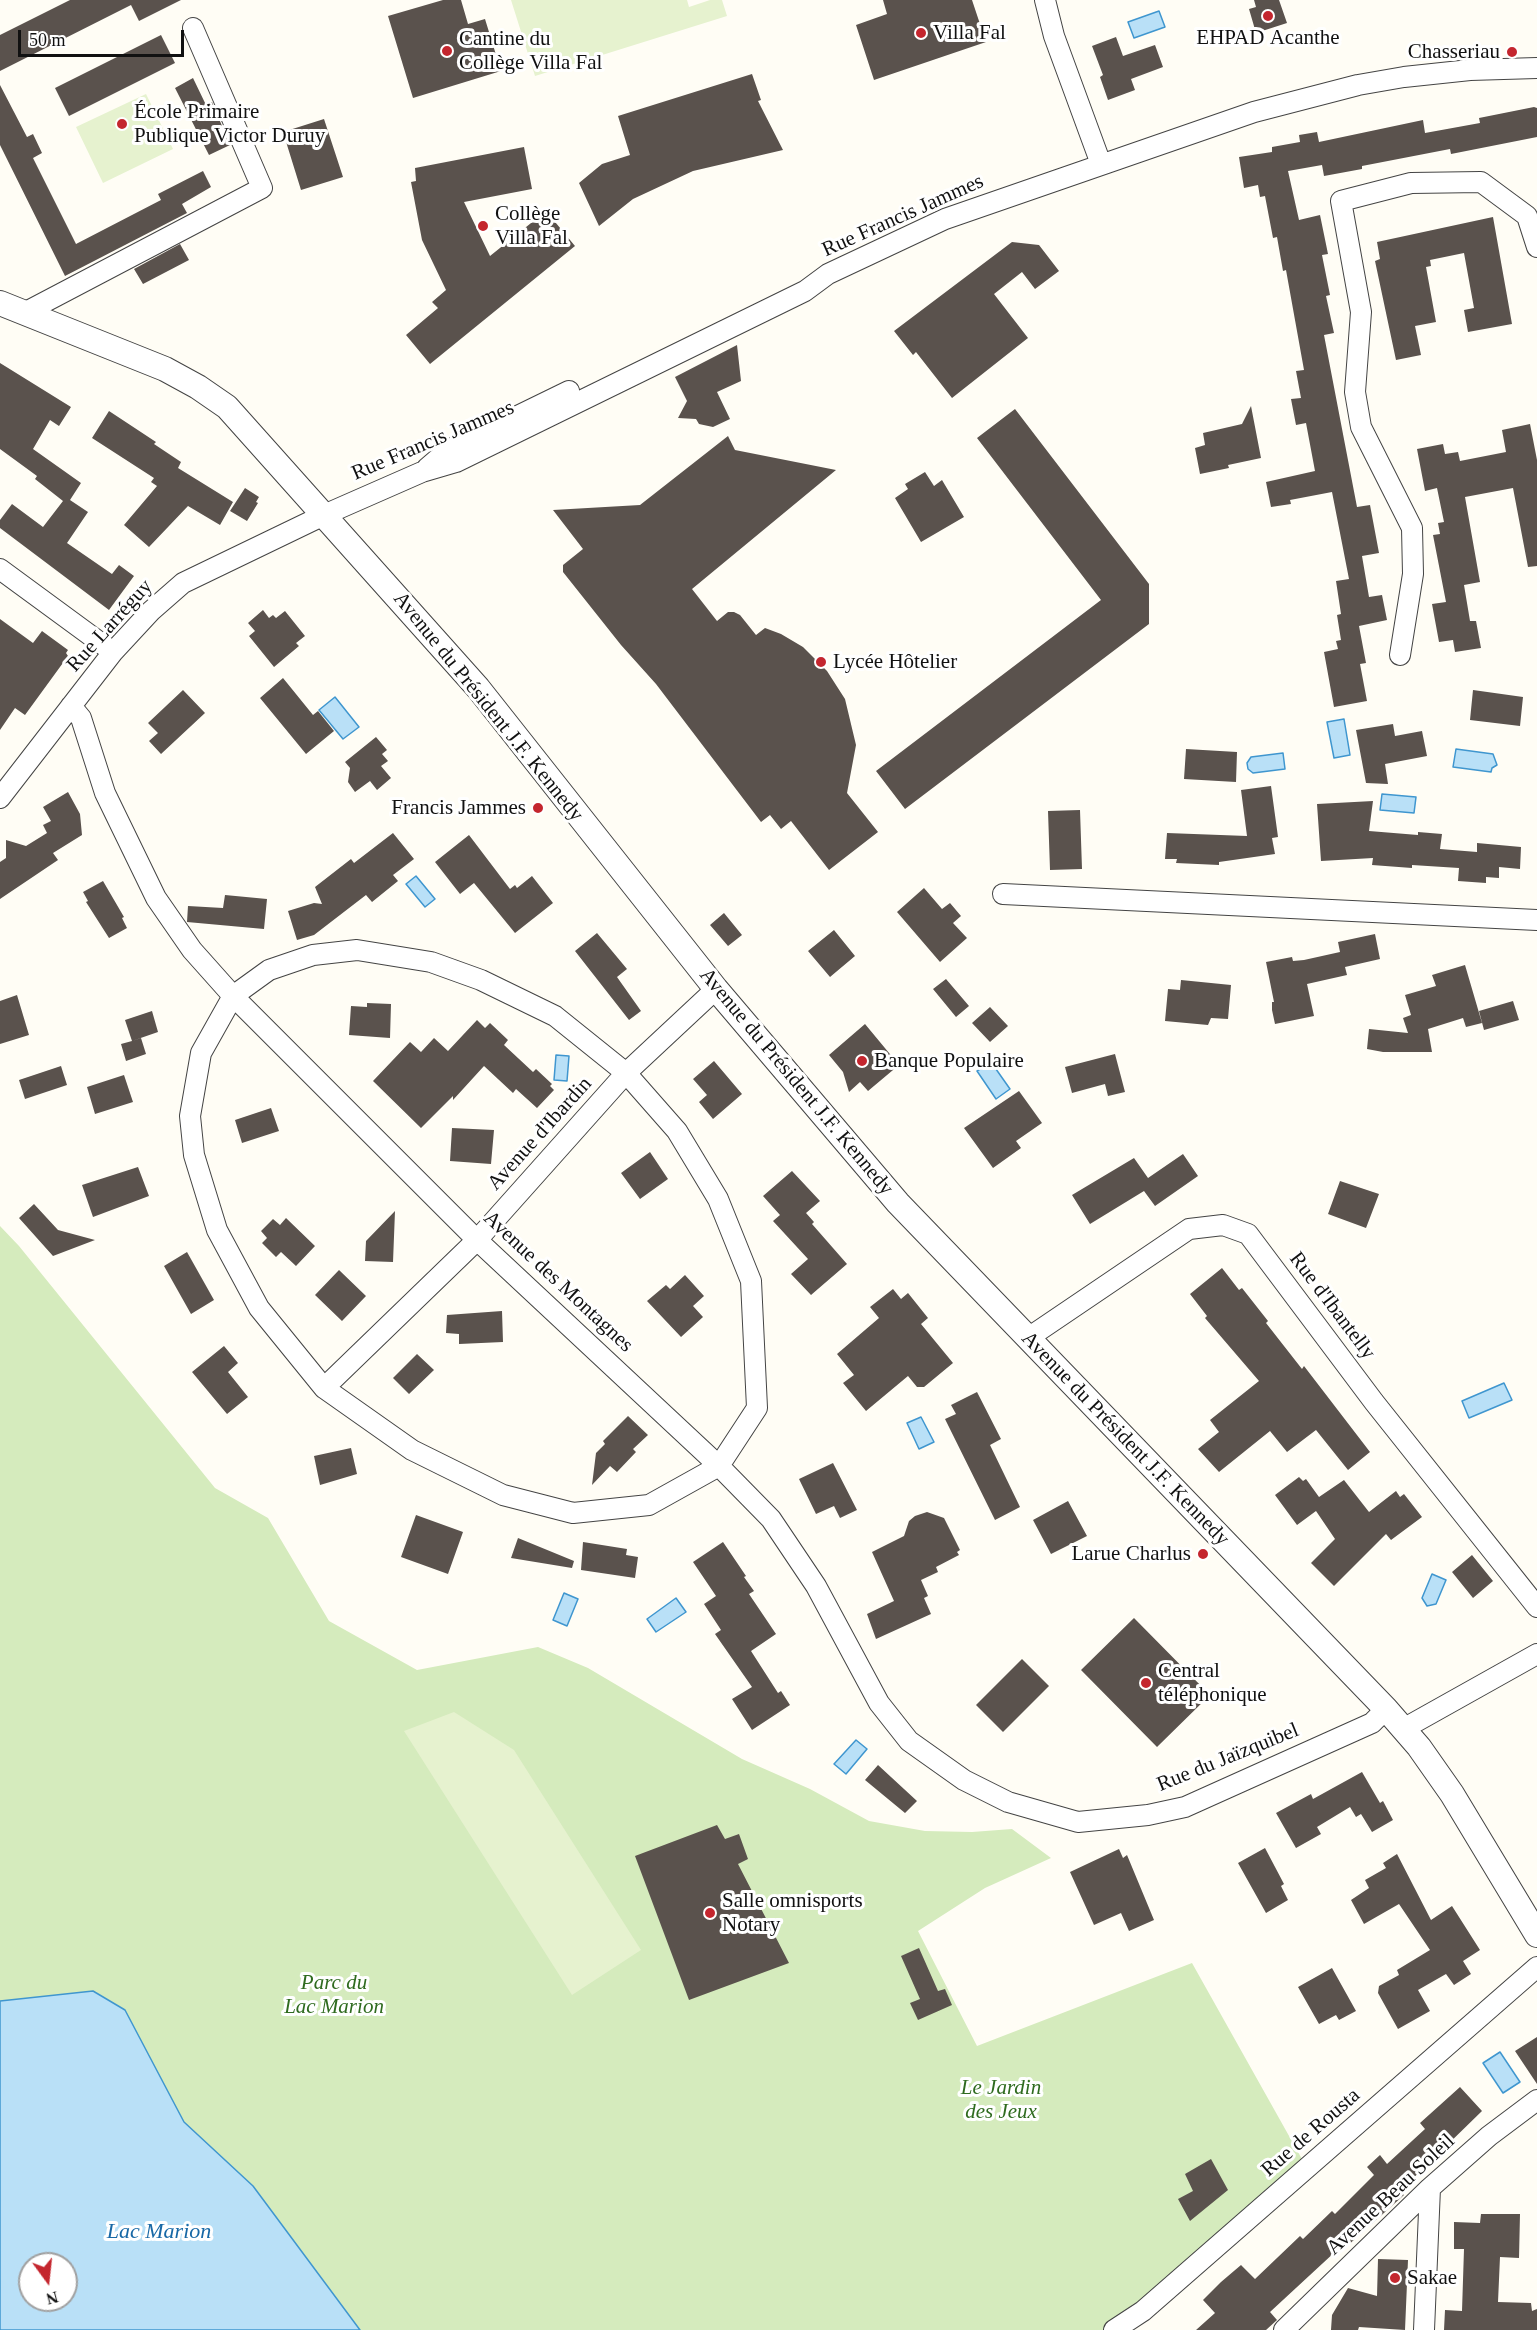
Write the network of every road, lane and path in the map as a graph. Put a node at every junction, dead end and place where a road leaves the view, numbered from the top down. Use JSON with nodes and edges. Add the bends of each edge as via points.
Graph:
{"nodes":[{"id":1,"x":1045,"y":0,"type":"edge"},
{"id":2,"x":193,"y":28,"type":"dead end"},
{"id":3,"x":1537,"y":68,"type":"edge"},
{"id":4,"x":1101,"y":164,"type":"junction"},
{"id":5,"x":1537,"y":247,"type":"edge"},
{"id":6,"x":0,"y":303,"type":"edge"},
{"id":7,"x":24,"y":313,"type":"junction"},
{"id":8,"x":324,"y":515,"type":"junction"},
{"id":9,"x":0,"y":569,"type":"edge"},
{"id":10,"x":113,"y":652,"type":"junction"},
{"id":11,"x":1400,"y":655,"type":"dead end"},
{"id":12,"x":71,"y":706,"type":"junction"},
{"id":13,"x":0,"y":798,"type":"edge"},
{"id":14,"x":1003,"y":894,"type":"dead end"},
{"id":15,"x":1537,"y":920,"type":"edge"},
{"id":16,"x":716,"y":989,"type":"junction"},
{"id":17,"x":232,"y":996,"type":"junction"},
{"id":18,"x":626,"y":1073,"type":"junction"},
{"id":19,"x":477,"y":1240,"type":"junction"},
{"id":20,"x":1028,"y":1338,"type":"junction"},
{"id":21,"x":324,"y":1388,"type":"junction"},
{"id":22,"x":719,"y":1466,"type":"junction"},
{"id":23,"x":1537,"y":1607,"type":"edge"},
{"id":24,"x":1537,"y":1654,"type":"edge"},
{"id":25,"x":1386,"y":1709,"type":"junction"},
{"id":26,"x":1403,"y":1729,"type":"junction"},
{"id":27,"x":1078,"y":1822,"type":"joint"},
{"id":28,"x":1537,"y":1935,"type":"edge"},
{"id":29,"x":1537,"y":1968,"type":"edge"},
{"id":30,"x":1537,"y":2100,"type":"edge"},
{"id":31,"x":1430,"y":2188,"type":"junction"},
{"id":32,"x":1308,"y":2307,"type":"junction"},
{"id":33,"x":1114,"y":2330,"type":"edge"},
{"id":34,"x":1284,"y":2330,"type":"edge"},
{"id":35,"x":1307,"y":2330,"type":"edge"},
{"id":36,"x":1424,"y":2330,"type":"edge"}],
"edges":[{"from":1,"to":4,"type":"street","via":[[1054,36]]},
{"from":2,"to":7,"type":"street","via":[[262,188]]},
{"from":3,"to":4,"type":"street","name":"Rue Francis Jammes","via":[[1470,70],[1358,85],[1254,112]]},
{"from":4,"to":8,"type":"street","name":"Rue Francis Jammes","via":[[945,219],[456,462],[422,472]]},
{"from":5,"to":11,"type":"street","via":[[1527,216],[1481,182],[1411,183],[1341,201],[1361,312],[1355,392],[1361,427],[1412,528],[1413,574]]},
{"from":6,"to":7,"type":"street","name":"Avenue du Président J.F. Kennedy"},
{"from":7,"to":8,"type":"street","name":"Avenue du Président J.F. Kennedy","via":[[165,369],[198,387],[227,407]]},
{"from":8,"to":10,"type":"street","name":"Rue Larréguy","via":[[183,583],[151,610]]},
{"from":8,"to":16,"type":"street","name":"Avenue du Président J.F. Kennedy","via":[[478,688]]},
{"from":9,"to":10,"type":"street"},
{"from":10,"to":12,"type":"street","name":"Rue Larréguy"},
{"from":12,"to":13,"type":"street","name":"Rue Larréguy"},
{"from":12,"to":17,"type":"street","name":"Avenue des Montagnes","via":[[81,718],[105,793],[156,898],[192,950]]},
{"from":14,"to":15,"type":"street"},
{"from":16,"to":18,"type":"street","name":"Avenue d'Ibardin"},
{"from":16,"to":20,"type":"street","name":"Avenue du Président J.F. Kennedy","via":[[898,1203]]},
{"from":17,"to":18,"type":"street","via":[[269,970],[313,955],[357,950],[431,963],[481,980],[555,1016]]},
{"from":17,"to":19,"type":"street","name":"Avenue des Montagnes"},
{"from":17,"to":21,"type":"street","via":[[201,1053],[190,1116],[194,1155],[217,1230],[259,1308]]},
{"from":18,"to":19,"type":"street","name":"Avenue d'Ibardin"},
{"from":18,"to":22,"type":"street","via":[[677,1131],[712,1189],[751,1281],[757,1408]]},
{"from":19,"to":21,"type":"street","name":"Avenue d'Ibardin"},
{"from":19,"to":22,"type":"street","name":"Avenue des Montagnes"},
{"from":20,"to":23,"type":"street","name":"Rue d'Ibantelly","via":[[1189,1229],[1223,1225],[1248,1234],[1374,1402]]},
{"from":20,"to":25,"type":"street","name":"Avenue du Président J.F. Kennedy"},
{"from":21,"to":22,"type":"street","via":[[412,1450],[503,1494],[573,1513],[649,1505]]},
{"from":22,"to":27,"type":"street","name":"Avenue des Montagnes","via":[[771,1519],[816,1586],[879,1703],[909,1741],[964,1780],[1008,1802]]},
{"from":24,"to":26,"type":"street"},
{"from":25,"to":26,"type":"street","name":"Avenue du Président J.F. Kennedy"},
{"from":25,"to":27,"type":"street","name":"Rue du Jaïzquibel","via":[[1372,1723],[1185,1807]]},
{"from":26,"to":28,"type":"street","name":"Avenue du Président J.F. Kennedy","via":[[1452,1794]]},
{"from":29,"to":33,"type":"street","name":"Rue de Rousta","via":[[1143,2311]]},
{"from":30,"to":31,"type":"street","name":"Avenue Beau Soleil"},
{"from":31,"to":32,"type":"street","name":"Avenue Beau Soleil"},
{"from":31,"to":36,"type":"street"},
{"from":32,"to":34,"type":"street","name":"Avenue Beau Soleil"},
{"from":32,"to":35,"type":"street"}]}
